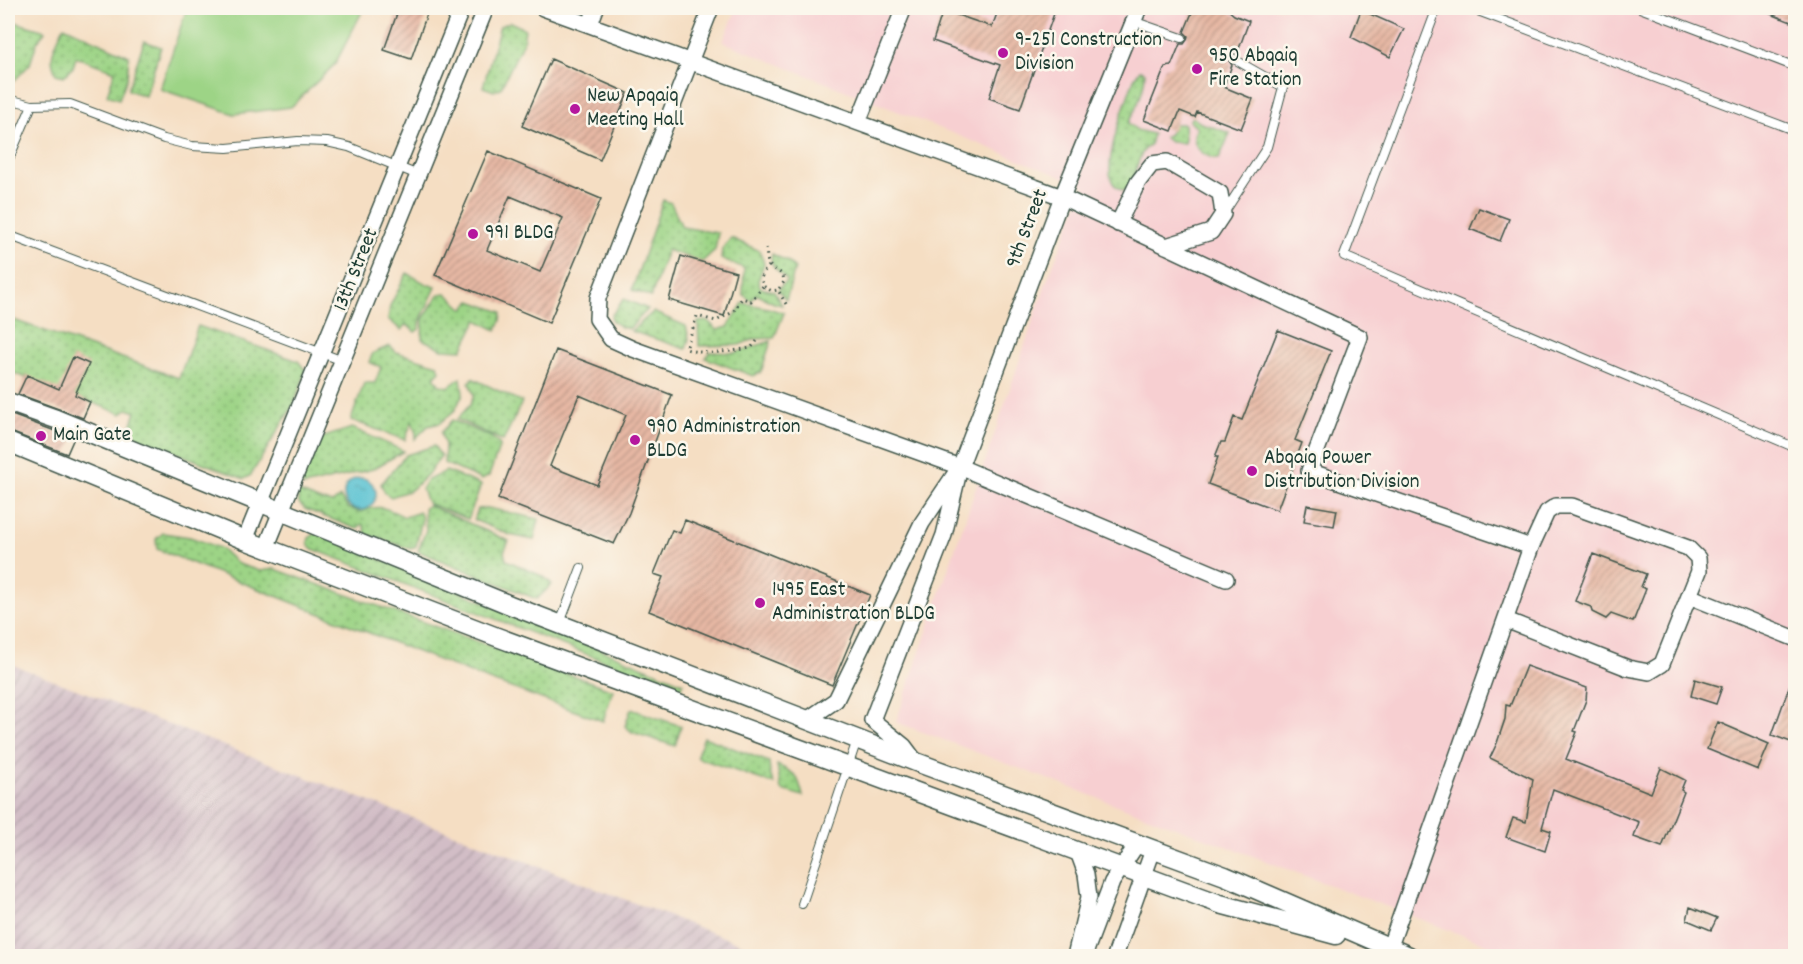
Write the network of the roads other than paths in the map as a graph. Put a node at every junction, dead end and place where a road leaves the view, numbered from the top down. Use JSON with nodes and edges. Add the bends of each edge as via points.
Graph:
{"nodes":[{"id":1,"x":462,"y":8,"type":"edge"},
{"id":2,"x":486,"y":8,"type":"edge"},
{"id":3,"x":543,"y":8,"type":"edge"},
{"id":4,"x":596,"y":8,"type":"edge"},
{"id":5,"x":711,"y":8,"type":"edge"},
{"id":6,"x":904,"y":8,"type":"edge"},
{"id":7,"x":1437,"y":8,"type":"edge"},
{"id":8,"x":1470,"y":8,"type":"edge"},
{"id":9,"x":1640,"y":8,"type":"edge"},
{"id":10,"x":1136,"y":14,"type":"edge"},
{"id":11,"x":590,"y":24,"type":"junction"},
{"id":12,"x":1182,"y":38,"type":"dead end"},
{"id":13,"x":1234,"y":59,"type":"dead end"},
{"id":14,"x":691,"y":61,"type":"junction"},
{"id":15,"x":1796,"y":67,"type":"edge"},
{"id":16,"x":8,"y":99,"type":"edge"},
{"id":17,"x":32,"y":105,"type":"junction"},
{"id":18,"x":858,"y":123,"type":"junction"},
{"id":19,"x":1796,"y":131,"type":"edge"},
{"id":20,"x":8,"y":161,"type":"edge"},
{"id":21,"x":398,"y":167,"type":"junction"},
{"id":22,"x":418,"y":175,"type":"junction"},
{"id":23,"x":1062,"y":197,"type":"junction"},
{"id":24,"x":1223,"y":214,"type":"junction"},
{"id":25,"x":1118,"y":224,"type":"junction"},
{"id":26,"x":8,"y":235,"type":"edge"},
{"id":27,"x":1166,"y":246,"type":"junction"},
{"id":28,"x":321,"y":353,"type":"junction"},
{"id":29,"x":343,"y":361,"type":"junction"},
{"id":30,"x":8,"y":402,"type":"edge"},
{"id":31,"x":8,"y":442,"type":"edge"},
{"id":32,"x":1796,"y":448,"type":"edge"},
{"id":33,"x":960,"y":466,"type":"junction"},
{"id":34,"x":260,"y":502,"type":"junction"},
{"id":35,"x":281,"y":512,"type":"junction"},
{"id":36,"x":245,"y":540,"type":"junction"},
{"id":37,"x":1531,"y":547,"type":"junction"},
{"id":38,"x":266,"y":548,"type":"junction"},
{"id":39,"x":581,"y":568,"type":"dead end"},
{"id":40,"x":1226,"y":579,"type":"dead end"},
{"id":41,"x":1689,"y":596,"type":"junction"},
{"id":42,"x":1506,"y":620,"type":"junction"},
{"id":43,"x":560,"y":624,"type":"junction"},
{"id":44,"x":1796,"y":639,"type":"edge"},
{"id":45,"x":807,"y":720,"type":"junction"},
{"id":46,"x":858,"y":740,"type":"junction"},
{"id":47,"x":916,"y":762,"type":"junction"},
{"id":48,"x":848,"y":766,"type":"junction"},
{"id":49,"x":1145,"y":847,"type":"junction"},
{"id":50,"x":1078,"y":852,"type":"junction"},
{"id":51,"x":1121,"y":868,"type":"junction"},
{"id":52,"x":1143,"y":876,"type":"junction"},
{"id":53,"x":802,"y":904,"type":"dead end"},
{"id":54,"x":1389,"y":949,"type":"junction"},
{"id":55,"x":1075,"y":957,"type":"edge"},
{"id":56,"x":1084,"y":957,"type":"edge"},
{"id":57,"x":1115,"y":957,"type":"edge"},
{"id":58,"x":1409,"y":957,"type":"edge"}],
"edges":[{"from":1,"to":21,"type":"street","name":"13th Street"},
{"from":2,"to":22,"type":"street","name":"13th Street"},
{"from":3,"to":11,"type":"street"},
{"from":4,"to":11,"type":"street"},
{"from":5,"to":14,"type":"street"},
{"from":6,"to":18,"type":"street"},
{"from":7,"to":32,"type":"lane","via":[[1344,256]]},
{"from":8,"to":19,"type":"lane"},
{"from":9,"to":15,"type":"lane"},
{"from":10,"to":12,"type":"lane"},
{"from":10,"to":23,"type":"street","name":"9th Street"},
{"from":11,"to":14,"type":"street"},
{"from":13,"to":24,"type":"lane","via":[[1283,87],[1267,147]]},
{"from":14,"to":18,"type":"street"},
{"from":14,"to":33,"type":"street","via":[[598,298],[597,319],[611,339],[633,349]]},
{"from":16,"to":17,"type":"lane"},
{"from":17,"to":20,"type":"lane"},
{"from":17,"to":21,"type":"lane","via":[[70,104],[192,146],[227,148],[327,142]]},
{"from":18,"to":23,"type":"street"},
{"from":21,"to":22,"type":"lane"},
{"from":21,"to":28,"type":"street","name":"13th Street"},
{"from":22,"to":29,"type":"street","name":"13th Street"},
{"from":23,"to":25,"type":"street"},
{"from":23,"to":33,"type":"street","name":"9th Street"},
{"from":24,"to":25,"type":"street","via":[[1220,193],[1167,162],[1152,164]]},
{"from":24,"to":27,"type":"street","via":[[1211,232]]},
{"from":25,"to":27,"type":"street"},
{"from":26,"to":28,"type":"lane"},
{"from":27,"to":37,"type":"street","via":[[1360,337],[1309,471]]},
{"from":28,"to":29,"type":"lane"},
{"from":28,"to":34,"type":"street","name":"13th Street"},
{"from":29,"to":35,"type":"street","name":"13th Street"},
{"from":30,"to":34,"type":"street"},
{"from":31,"to":36,"type":"street"},
{"from":33,"to":40,"type":"street"},
{"from":33,"to":45,"type":"street","via":[[921,523],[836,700]]},
{"from":33,"to":47,"type":"street","via":[[944,535],[872,720],[904,746]]},
{"from":34,"to":35,"type":"street"},
{"from":34,"to":36,"type":"street","name":"13th Street"},
{"from":35,"to":38,"type":"street","name":"13th Street"},
{"from":35,"to":43,"type":"street"},
{"from":36,"to":38,"type":"street"},
{"from":37,"to":41,"type":"street","via":[[1547,512],[1556,506],[1572,506],[1689,548],[1698,558],[1699,571]]},
{"from":37,"to":42,"type":"street"},
{"from":38,"to":48,"type":"street"},
{"from":39,"to":43,"type":"lane"},
{"from":41,"to":42,"type":"street","via":[[1662,664],[1649,672],[1628,668]]},
{"from":41,"to":44,"type":"street"},
{"from":42,"to":54,"type":"street"},
{"from":43,"to":45,"type":"street"},
{"from":45,"to":46,"type":"street"},
{"from":46,"to":47,"type":"street"},
{"from":46,"to":48,"type":"lane"},
{"from":47,"to":49,"type":"street"},
{"from":48,"to":50,"type":"street"},
{"from":48,"to":53,"type":"lane"},
{"from":49,"to":51,"type":"street"},
{"from":49,"to":52,"type":"street"},
{"from":49,"to":54,"type":"street","via":[[1225,876]]},
{"from":50,"to":51,"type":"street"},
{"from":50,"to":55,"type":"street","via":[[1089,897]]},
{"from":51,"to":52,"type":"street"},
{"from":51,"to":56,"type":"street"},
{"from":52,"to":54,"type":"street","via":[[1220,904]]},
{"from":52,"to":57,"type":"street"},
{"from":54,"to":58,"type":"street"}]}
